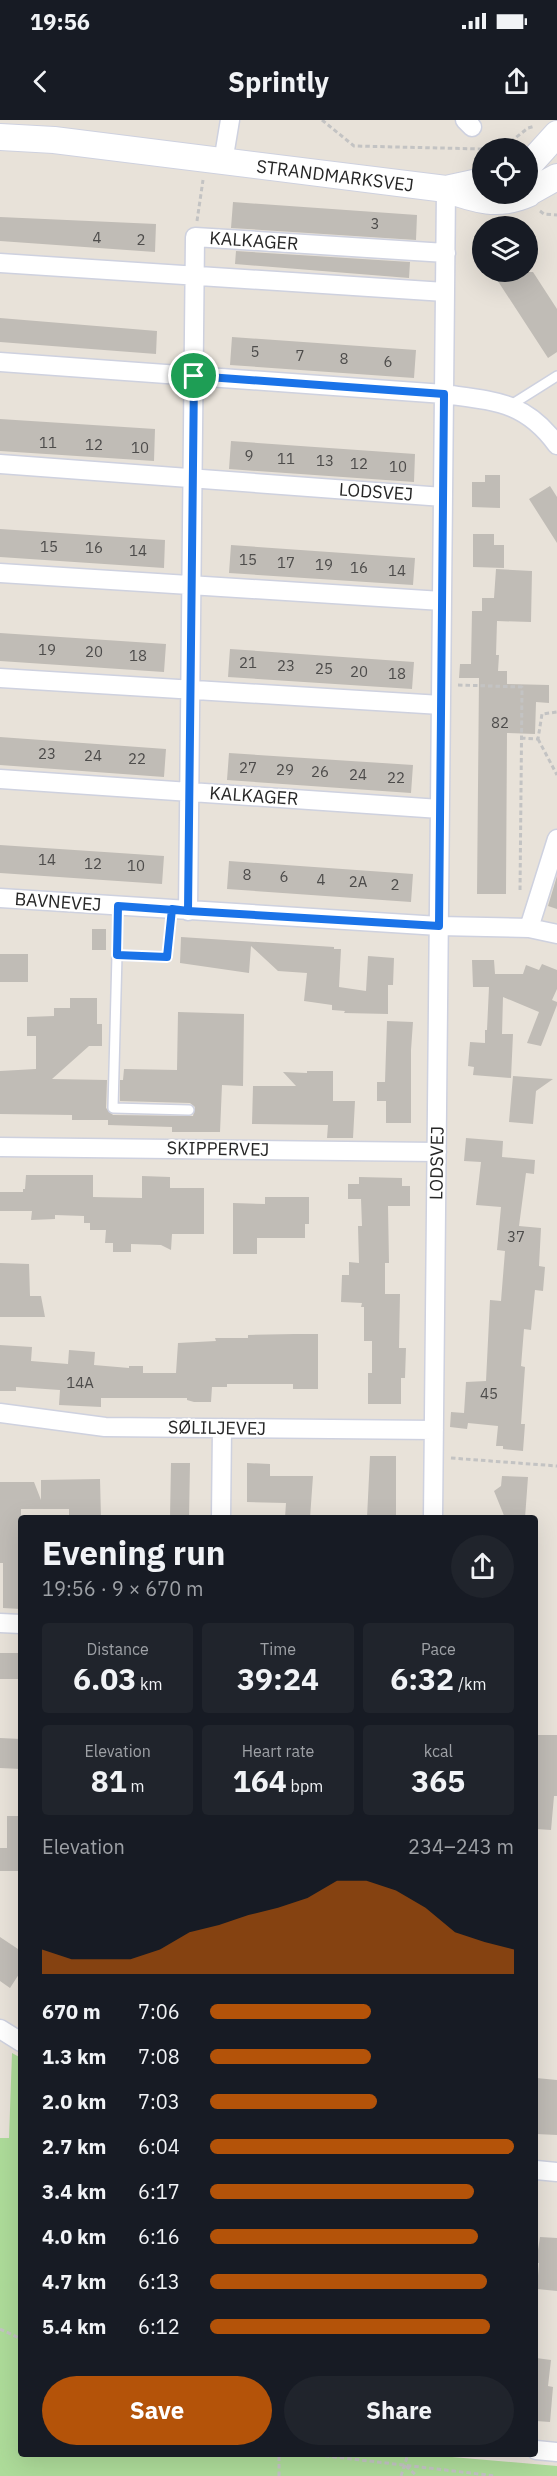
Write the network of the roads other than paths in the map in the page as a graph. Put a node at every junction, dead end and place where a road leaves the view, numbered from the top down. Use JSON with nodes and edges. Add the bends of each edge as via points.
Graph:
{"nodes":[{"id":1,"x":230,"y":120,"type":"edge"},
{"id":2,"x":547,"y":130,"type":"edge"},
{"id":3,"x":0,"y":137,"type":"edge"},
{"id":4,"x":538,"y":147,"type":"edge"},
{"id":5,"x":214,"y":161,"type":"junction"},
{"id":6,"x":557,"y":177,"type":"edge"},
{"id":7,"x":472,"y":183,"type":"edge"},
{"id":8,"x":538,"y":187,"type":"edge"},
{"id":9,"x":446,"y":189,"type":"junction"},
{"id":10,"x":472,"y":199,"type":"edge"},
{"id":11,"x":446,"y":253,"type":"junction"},
{"id":12,"x":0,"y":262,"type":"edge"},
{"id":13,"x":195,"y":276,"type":"junction"},
{"id":14,"x":445,"y":292,"type":"junction"},
{"id":15,"x":0,"y":362,"type":"edge"},
{"id":16,"x":194,"y":376,"type":"junction"},
{"id":17,"x":557,"y":376,"type":"edge"},
{"id":18,"x":444,"y":394,"type":"junction"},
{"id":19,"x":511,"y":405,"type":"junction"},
{"id":20,"x":557,"y":446,"type":"edge"},
{"id":21,"x":0,"y":464,"type":"edge"},
{"id":22,"x":193,"y":479,"type":"junction"},
{"id":23,"x":443,"y":498,"type":"junction"},
{"id":24,"x":0,"y":573,"type":"edge"},
{"id":25,"x":192,"y":585,"type":"junction"},
{"id":26,"x":442,"y":601,"type":"junction"},
{"id":27,"x":0,"y":678,"type":"edge"},
{"id":28,"x":191,"y":690,"type":"junction"},
{"id":29,"x":441,"y":705,"type":"junction"},
{"id":30,"x":0,"y":779,"type":"edge"},
{"id":31,"x":190,"y":792,"type":"junction"},
{"id":32,"x":440,"y":809,"type":"junction"},
{"id":33,"x":557,"y":839,"type":"edge"},
{"id":34,"x":0,"y":898,"type":"edge"},
{"id":35,"x":118,"y":906,"type":"junction"},
{"id":36,"x":180,"y":910,"type":"junction"},
{"id":37,"x":439,"y":926,"type":"junction"},
{"id":38,"x":529,"y":928,"type":"junction"},
{"id":39,"x":557,"y":934,"type":"edge"},
{"id":40,"x":117,"y":955,"type":"junction"},
{"id":41,"x":189,"y":1110,"type":"dead end"},
{"id":42,"x":0,"y":1147,"type":"edge"},
{"id":43,"x":437,"y":1152,"type":"junction"},
{"id":44,"x":0,"y":1413,"type":"edge"},
{"id":45,"x":222,"y":1428,"type":"junction"},
{"id":46,"x":434,"y":1430,"type":"junction"},
{"id":47,"x":221,"y":1515,"type":"edge"},
{"id":48,"x":433,"y":1515,"type":"edge"},
{"id":49,"x":0,"y":1623,"type":"edge"},
{"id":50,"x":18,"y":1624,"type":"edge"},
{"id":51,"x":0,"y":2029,"type":"edge"},
{"id":52,"x":18,"y":2040,"type":"edge"},
{"id":53,"x":538,"y":2170,"type":"edge"},
{"id":54,"x":557,"y":2172,"type":"edge"},
{"id":55,"x":538,"y":2450,"type":"edge"},
{"id":56,"x":557,"y":2452,"type":"edge"}],
"edges":[{"from":1,"to":5,"type":"street"},
{"from":2,"to":4,"type":"street"},
{"from":3,"to":5,"type":"street","name":"STRANDMARKSVEJ","via":[[54,140]]},
{"from":5,"to":9,"type":"street","name":"STRANDMARKSVEJ"},
{"from":6,"to":8,"type":"street","name":"STRANDMARKSVEJ"},
{"from":7,"to":9,"type":"street","name":"STRANDMARKSVEJ"},
{"from":9,"to":10,"type":"street","name":"STRANDMARKSVEJ"},
{"from":9,"to":11,"type":"street","name":"LODSVEJ"},
{"from":11,"to":13,"type":"street","name":"KALKAGER","via":[[195,237]]},
{"from":11,"to":14,"type":"street","name":"LODSVEJ"},
{"from":12,"to":13,"type":"street"},
{"from":13,"to":14,"type":"street"},
{"from":13,"to":16,"type":"street","name":"KALKAGER"},
{"from":14,"to":18,"type":"street","name":"LODSVEJ"},
{"from":15,"to":16,"type":"street"},
{"from":16,"to":18,"type":"street"},
{"from":16,"to":22,"type":"street","name":"KALKAGER"},
{"from":17,"to":19,"type":"lane"},
{"from":18,"to":19,"type":"street"},
{"from":18,"to":23,"type":"street","name":"LODSVEJ"},
{"from":19,"to":20,"type":"street","via":[[538,424]]},
{"from":21,"to":22,"type":"street"},
{"from":22,"to":23,"type":"street","name":"LODSVEJ"},
{"from":22,"to":25,"type":"street","name":"KALKAGER"},
{"from":23,"to":26,"type":"street","name":"LODSVEJ"},
{"from":24,"to":25,"type":"street"},
{"from":25,"to":26,"type":"street"},
{"from":25,"to":28,"type":"street","name":"KALKAGER"},
{"from":26,"to":29,"type":"street","name":"LODSVEJ"},
{"from":27,"to":28,"type":"street"},
{"from":28,"to":29,"type":"street"},
{"from":28,"to":31,"type":"street","name":"KALKAGER"},
{"from":29,"to":32,"type":"street","name":"LODSVEJ"},
{"from":30,"to":31,"type":"street","name":"KALKAGER"},
{"from":31,"to":32,"type":"street","name":"KALKAGER"},
{"from":31,"to":36,"type":"street","name":"KALKAGER"},
{"from":32,"to":37,"type":"street","name":"LODSVEJ"},
{"from":33,"to":38,"type":"street"},
{"from":34,"to":35,"type":"street","name":"BAVNEVEJ"},
{"from":35,"to":36,"type":"street","name":"BAVNEVEJ"},
{"from":35,"to":40,"type":"lane"},
{"from":36,"to":37,"type":"street","name":"BAVNEVEJ"},
{"from":36,"to":40,"type":"lane","via":[[167,957]]},
{"from":37,"to":38,"type":"street","name":"BAVNEVEJ"},
{"from":37,"to":43,"type":"street","name":"LODSVEJ"},
{"from":38,"to":39,"type":"street","name":"BAVNEVEJ"},
{"from":40,"to":41,"type":"lane","via":[[113,1108]]},
{"from":42,"to":43,"type":"street","name":"SKIPPERVEJ"},
{"from":43,"to":46,"type":"street","name":"LODSVEJ"},
{"from":44,"to":45,"type":"street","name":"SØLILJEVEJ","via":[[105,1428]]},
{"from":45,"to":46,"type":"street","name":"SØLILJEVEJ"},
{"from":45,"to":47,"type":"street"},
{"from":46,"to":48,"type":"street","name":"LODSVEJ"},
{"from":49,"to":50,"type":"street"},
{"from":51,"to":52,"type":"street"},
{"from":53,"to":54,"type":"street"},
{"from":55,"to":56,"type":"street"}]}
